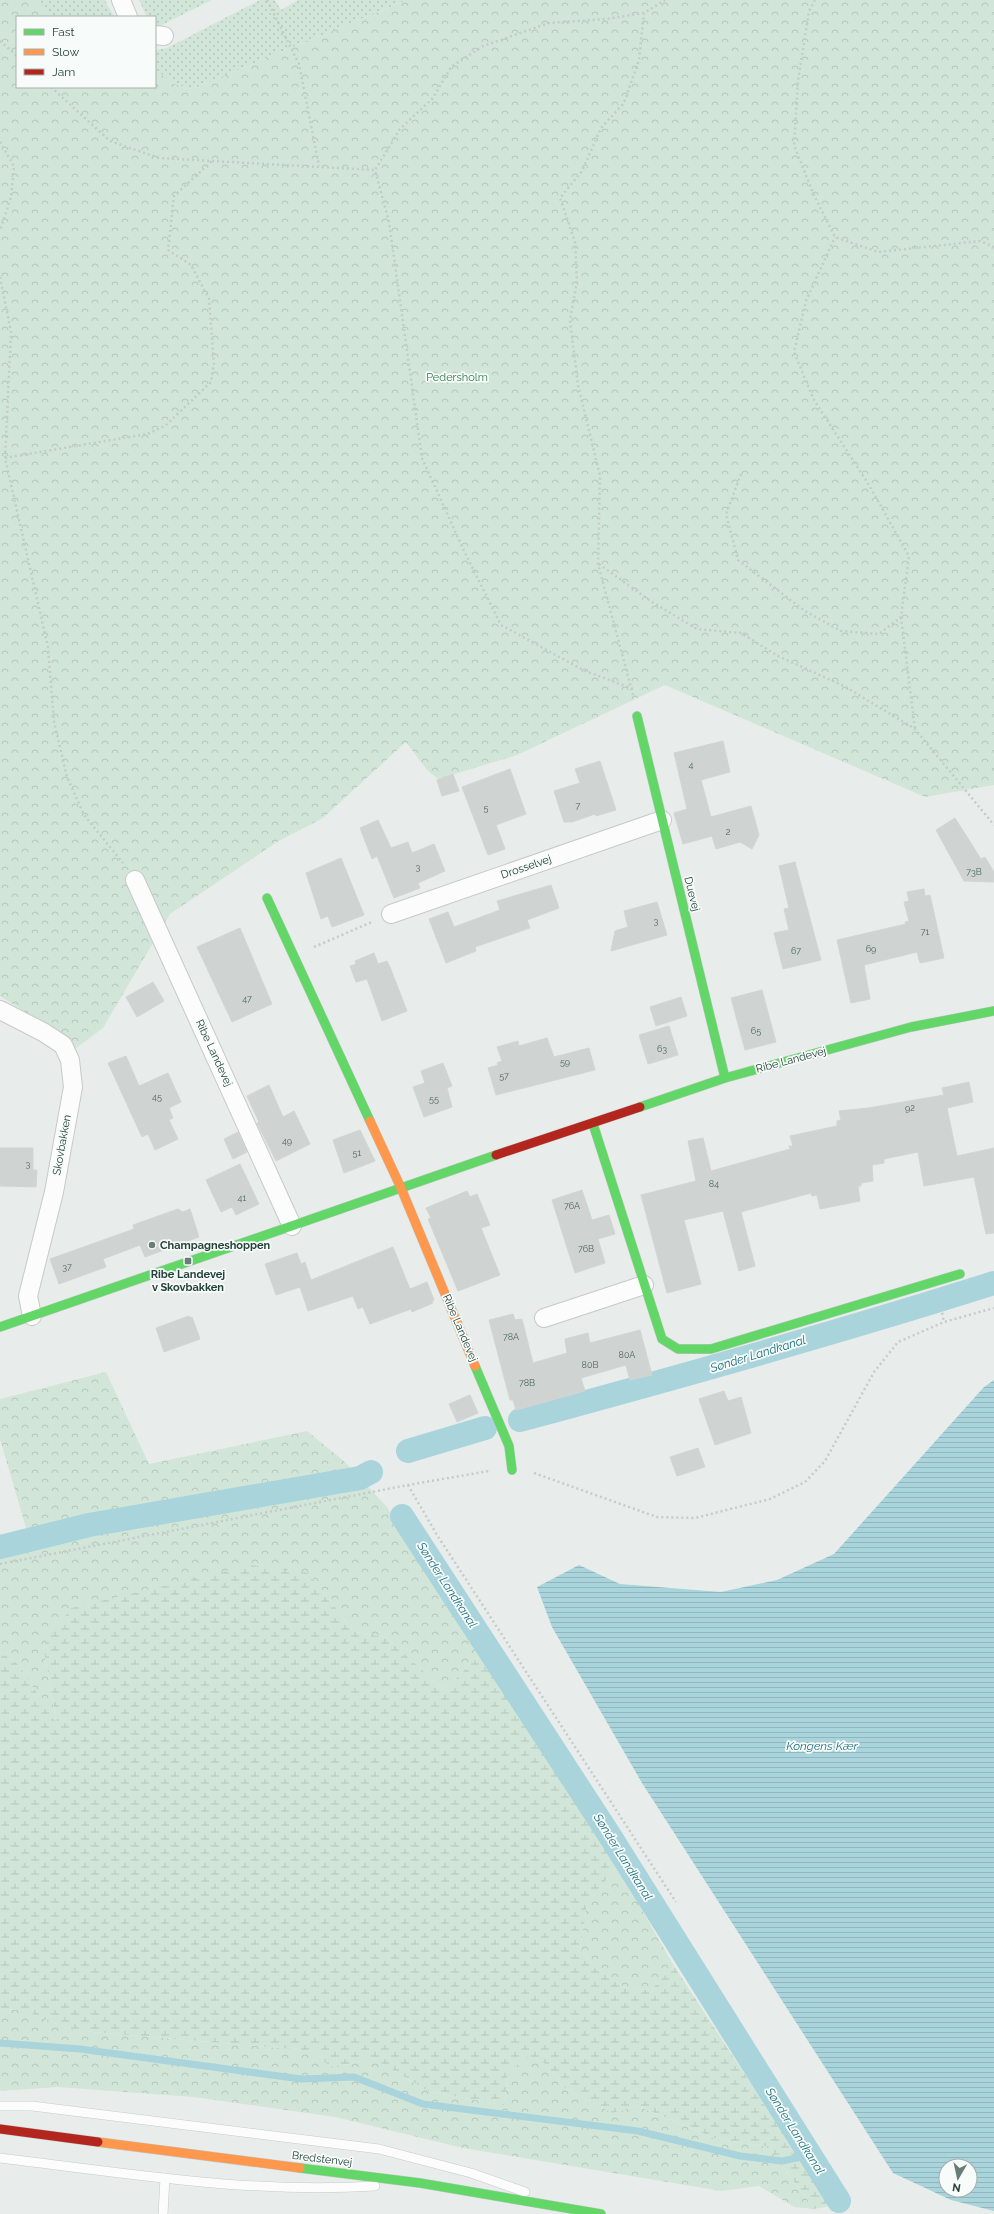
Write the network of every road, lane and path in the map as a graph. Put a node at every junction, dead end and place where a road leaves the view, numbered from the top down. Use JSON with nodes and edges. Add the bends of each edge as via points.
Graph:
{"nodes":[{"id":1,"x":121,"y":0,"type":"edge"},
{"id":2,"x":267,"y":0,"type":"edge"},
{"id":3,"x":665,"y":0,"type":"edge"},
{"id":4,"x":815,"y":0,"type":"edge"},
{"id":5,"x":644,"y":13,"type":"junction"},
{"id":6,"x":128,"y":16,"type":"edge"},
{"id":7,"x":0,"y":41,"type":"edge"},
{"id":8,"x":16,"y":55,"type":"edge"},
{"id":9,"x":52,"y":88,"type":"edge"},
{"id":10,"x":0,"y":142,"type":"edge"},
{"id":11,"x":212,"y":161,"type":"junction"},
{"id":12,"x":320,"y":166,"type":"junction"},
{"id":13,"x":375,"y":170,"type":"junction"},
{"id":14,"x":0,"y":231,"type":"edge"},
{"id":15,"x":835,"y":237,"type":"junction"},
{"id":16,"x":994,"y":247,"type":"edge"},
{"id":17,"x":0,"y":277,"type":"edge"},
{"id":18,"x":5,"y":458,"type":"junction"},
{"id":19,"x":741,"y":474,"type":"dead end"},
{"id":20,"x":598,"y":564,"type":"junction"},
{"id":21,"x":901,"y":617,"type":"junction"},
{"id":22,"x":633,"y":689,"type":"junction"},
{"id":23,"x":636,"y":716,"type":"joint"},
{"id":24,"x":915,"y":729,"type":"junction"},
{"id":25,"x":662,"y":820,"type":"junction"},
{"id":26,"x":994,"y":825,"type":"edge"},
{"id":27,"x":135,"y":880,"type":"joint"},
{"id":28,"x":267,"y":898,"type":"dead end"},
{"id":29,"x":391,"y":914,"type":"joint"},
{"id":30,"x":292,"y":956,"type":"junction"},
{"id":31,"x":0,"y":1010,"type":"edge"},
{"id":32,"x":994,"y":1011,"type":"edge"},
{"id":33,"x":725,"y":1078,"type":"junction"},
{"id":34,"x":593,"y":1124,"type":"junction"},
{"id":35,"x":400,"y":1188,"type":"junction"},
{"id":36,"x":292,"y":1226,"type":"junction"},
{"id":37,"x":960,"y":1274,"type":"dead end"},
{"id":38,"x":644,"y":1285,"type":"junction"},
{"id":39,"x":940,"y":1306,"type":"dead end"},
{"id":40,"x":32,"y":1316,"type":"junction"},
{"id":41,"x":544,"y":1318,"type":"dead end"},
{"id":42,"x":944,"y":1322,"type":"dead end"},
{"id":43,"x":0,"y":1327,"type":"edge"},
{"id":44,"x":512,"y":1470,"type":"dead end"},
{"id":45,"x":408,"y":1485,"type":"dead end"},
{"id":46,"x":676,"y":1902,"type":"dead end"},
{"id":47,"x":0,"y":2106,"type":"edge"},
{"id":48,"x":0,"y":2130,"type":"edge"},
{"id":49,"x":0,"y":2133,"type":"edge"},
{"id":50,"x":38,"y":2135,"type":"junction"},
{"id":51,"x":0,"y":2158,"type":"edge"},
{"id":52,"x":165,"y":2178,"type":"junction"},
{"id":53,"x":420,"y":2183,"type":"junction"},
{"id":54,"x":574,"y":2209,"type":"junction"},
{"id":55,"x":163,"y":2214,"type":"edge"},
{"id":56,"x":601,"y":2214,"type":"edge"}],
"edges":[{"from":1,"to":6,"type":"street"},
{"from":2,"to":12,"type":"path","via":[[299,64]]},
{"from":3,"to":5,"type":"path"},
{"from":4,"to":15,"type":"path","via":[[809,11],[798,81],[794,146]]},
{"from":5,"to":13,"type":"path","via":[[606,19],[549,22],[483,46],[451,67],[433,98],[400,129]]},
{"from":5,"to":20,"type":"path","via":[[639,60],[624,103],[601,128],[582,171],[560,198],[574,242],[577,281],[570,320],[578,385],[600,476]]},
{"from":7,"to":8,"type":"path"},
{"from":9,"to":11,"type":"path","via":[[110,141],[159,158]]},
{"from":10,"to":14,"type":"path","via":[[14,166],[11,197]]},
{"from":11,"to":12,"type":"path"},
{"from":11,"to":18,"type":"path","via":[[174,196],[168,250],[191,265],[209,299],[214,363],[211,382],[165,426],[147,434]]},
{"from":12,"to":13,"type":"path"},
{"from":13,"to":22,"type":"path","via":[[389,222],[422,458],[465,553],[501,625],[583,670]]},
{"from":15,"to":16,"type":"path","via":[[878,252],[980,241]]},
{"from":15,"to":21,"type":"path","via":[[806,301],[794,352],[814,400],[869,485],[909,556]]},
{"from":17,"to":18,"type":"path","via":[[11,332]]},
{"from":18,"to":27,"type":"path","via":[[48,647],[54,722],[67,777],[84,815],[111,846]]},
{"from":19,"to":21,"type":"path","via":[[726,514],[738,560],[805,612],[841,631],[879,634]]},
{"from":20,"to":22,"type":"path"},
{"from":20,"to":24,"type":"path","via":[[652,602],[697,629],[740,633],[778,656],[844,686]]},
{"from":21,"to":24,"type":"path"},
{"from":22,"to":23,"type":"path"},
{"from":23,"to":25,"type":"main road","name":"Duevej"},
{"from":24,"to":26,"type":"path"},
{"from":25,"to":29,"type":"street","name":"Drosselvej"},
{"from":25,"to":33,"type":"main road","name":"Duevej"},
{"from":27,"to":36,"type":"street","name":"Ribe Landevej"},
{"from":28,"to":30,"type":"main road","name":"Ribe Landevej"},
{"from":29,"to":30,"type":"path"},
{"from":30,"to":35,"type":"main road","name":"Ribe Landevej"},
{"from":31,"to":40,"type":"street","name":"Skovbakken","via":[[62,1045],[70,1060],[73,1087],[54,1192],[28,1296]]},
{"from":32,"to":33,"type":"main road","name":"Ribe Landevej","via":[[911,1026]]},
{"from":33,"to":34,"type":"main road","name":"Ribe Landevej"},
{"from":34,"to":35,"type":"main road","name":"Ribe Landevej"},
{"from":34,"to":38,"type":"main road"},
{"from":35,"to":36,"type":"main road","name":"Ribe Landevej"},
{"from":35,"to":44,"type":"main road","name":"Ribe Landevej","via":[[509,1446]]},
{"from":36,"to":40,"type":"main road","name":"Ribe Landevej"},
{"from":37,"to":38,"type":"main road","via":[[711,1349],[678,1349],[662,1339]]},
{"from":38,"to":41,"type":"street"},
{"from":39,"to":42,"type":"path"},
{"from":40,"to":43,"type":"main road","name":"Ribe Landevej"},
{"from":45,"to":46,"type":"path","via":[[437,1535]]},
{"from":47,"to":54,"type":"lane","via":[[32,2106],[379,2149],[471,2173]]},
{"from":48,"to":50,"type":"main road","name":"Bredstenvej"},
{"from":49,"to":50,"type":"main road","name":"Bredstenvej"},
{"from":50,"to":53,"type":"main road","name":"Bredstenvej"},
{"from":51,"to":52,"type":"lane"},
{"from":52,"to":53,"type":"lane","via":[[222,2184],[331,2189]]},
{"from":52,"to":55,"type":"lane"},
{"from":53,"to":54,"type":"main road","name":"Bredstenvej"},
{"from":54,"to":56,"type":"main road","name":"Bredstenvej"}]}
